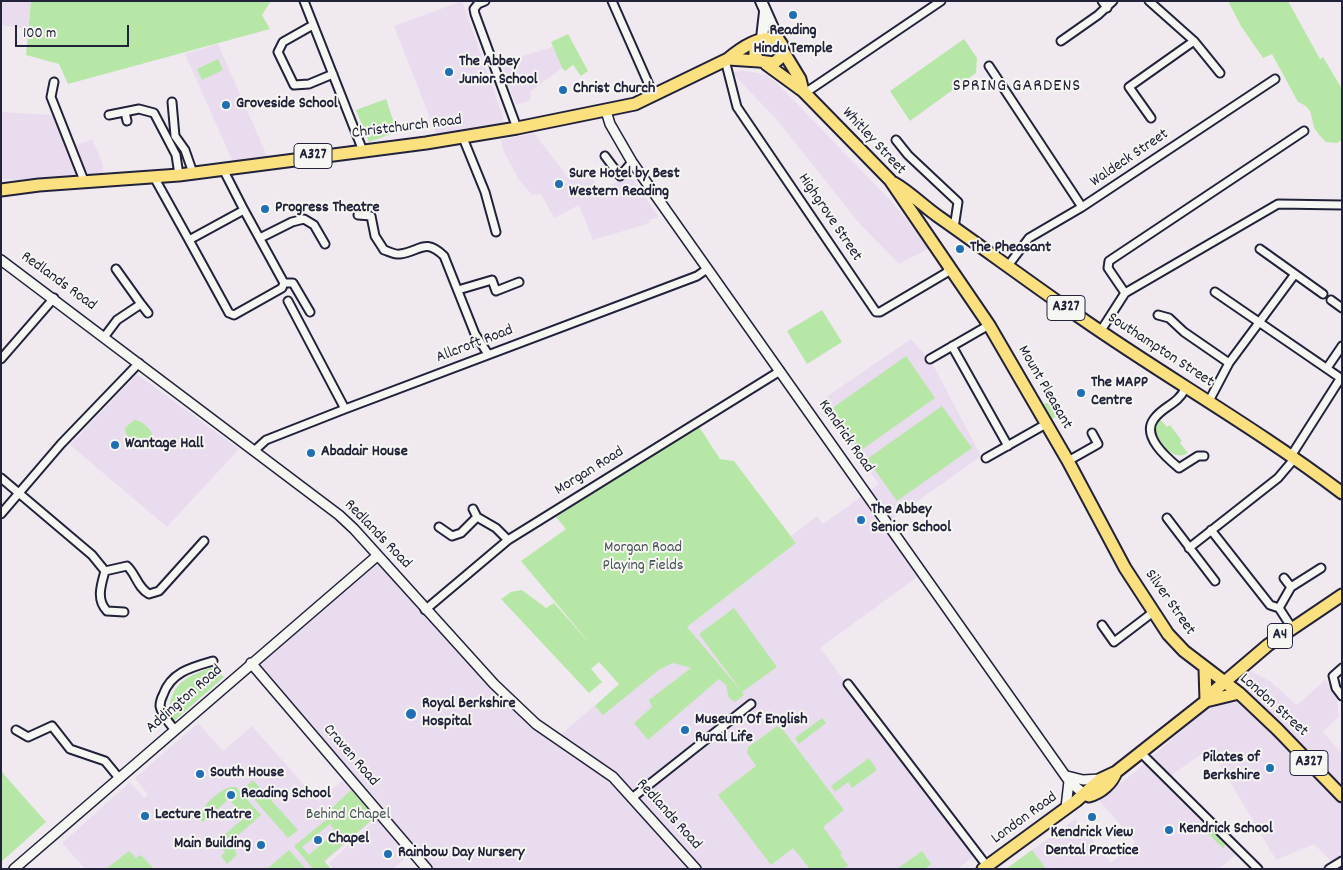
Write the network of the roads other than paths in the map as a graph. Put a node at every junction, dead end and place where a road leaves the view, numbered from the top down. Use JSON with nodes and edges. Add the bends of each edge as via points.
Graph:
{"nodes":[{"id":1,"x":304,"y":1,"type":"edge"},
{"id":2,"x":485,"y":1,"type":"edge"},
{"id":3,"x":612,"y":1,"type":"edge"},
{"id":4,"x":941,"y":1,"type":"edge"},
{"id":5,"x":1102,"y":1,"type":"edge"},
{"id":6,"x":1113,"y":1,"type":"edge"},
{"id":7,"x":1149,"y":1,"type":"edge"},
{"id":8,"x":763,"y":5,"type":"edge"},
{"id":9,"x":1107,"y":8,"type":"junction"},
{"id":10,"x":313,"y":25,"type":"junction"},
{"id":11,"x":778,"y":39,"type":"junction"},
{"id":12,"x":758,"y":40,"type":"junction"},
{"id":13,"x":1060,"y":41,"type":"dead end"},
{"id":14,"x":1194,"y":41,"type":"junction"},
{"id":15,"x":783,"y":51,"type":"junction"},
{"id":16,"x":726,"y":60,"type":"junction"},
{"id":17,"x":763,"y":62,"type":"junction"},
{"id":18,"x":989,"y":66,"type":"dead end"},
{"id":19,"x":1220,"y":73,"type":"dead end"},
{"id":20,"x":334,"y":74,"type":"junction"},
{"id":21,"x":1275,"y":79,"type":"dead end"},
{"id":22,"x":54,"y":82,"type":"dead end"},
{"id":23,"x":650,"y":87,"type":"dead end"},
{"id":24,"x":804,"y":92,"type":"junction"},
{"id":25,"x":172,"y":102,"type":"dead end"},
{"id":26,"x":606,"y":111,"type":"junction"},
{"id":27,"x":125,"y":112,"type":"junction"},
{"id":28,"x":109,"y":115,"type":"dead end"},
{"id":29,"x":1151,"y":118,"type":"dead end"},
{"id":30,"x":127,"y":121,"type":"dead end"},
{"id":31,"x":517,"y":128,"type":"junction"},
{"id":32,"x":1304,"y":131,"type":"dead end"},
{"id":33,"x":464,"y":138,"type":"junction"},
{"id":34,"x":896,"y":140,"type":"dead end"},
{"id":35,"x":362,"y":151,"type":"junction"},
{"id":36,"x":605,"y":156,"type":"dead end"},
{"id":37,"x":632,"y":162,"type":"junction"},
{"id":38,"x":223,"y":169,"type":"junction"},
{"id":39,"x":193,"y":173,"type":"junction"},
{"id":40,"x":179,"y":174,"type":"junction"},
{"id":41,"x":154,"y":177,"type":"junction"},
{"id":42,"x":890,"y":180,"type":"junction"},
{"id":43,"x":1,"y":183,"type":"edge"},
{"id":44,"x":85,"y":183,"type":"junction"},
{"id":45,"x":18,"y":187,"type":"junction"},
{"id":46,"x":1,"y":190,"type":"edge"},
{"id":47,"x":1342,"y":206,"type":"edge"},
{"id":48,"x":1082,"y":207,"type":"junction"},
{"id":49,"x":244,"y":210,"type":"junction"},
{"id":50,"x":956,"y":212,"type":"junction"},
{"id":51,"x":358,"y":215,"type":"dead end"},
{"id":52,"x":936,"y":216,"type":"junction"},
{"id":53,"x":954,"y":228,"type":"junction"},
{"id":54,"x":496,"y":232,"type":"dead end"},
{"id":55,"x":260,"y":238,"type":"junction"},
{"id":56,"x":189,"y":240,"type":"junction"},
{"id":57,"x":325,"y":244,"type":"dead end"},
{"id":58,"x":1260,"y":249,"type":"dead end"},
{"id":59,"x":1,"y":260,"type":"edge"},
{"id":60,"x":950,"y":267,"type":"junction"},
{"id":61,"x":1007,"y":267,"type":"junction"},
{"id":62,"x":116,"y":269,"type":"dead end"},
{"id":63,"x":707,"y":269,"type":"junction"},
{"id":64,"x":1295,"y":274,"type":"junction"},
{"id":65,"x":519,"y":282,"type":"dead end"},
{"id":66,"x":284,"y":283,"type":"junction"},
{"id":67,"x":458,"y":290,"type":"junction"},
{"id":68,"x":1215,"y":292,"type":"dead end"},
{"id":69,"x":1125,"y":293,"type":"junction"},
{"id":70,"x":1323,"y":294,"type":"dead end"},
{"id":71,"x":54,"y":298,"type":"junction"},
{"id":72,"x":1331,"y":300,"type":"dead end"},
{"id":73,"x":288,"y":301,"type":"dead end"},
{"id":74,"x":141,"y":304,"type":"junction"},
{"id":75,"x":1342,"y":308,"type":"edge"},
{"id":76,"x":310,"y":312,"type":"dead end"},
{"id":77,"x":148,"y":313,"type":"dead end"},
{"id":78,"x":1158,"y":315,"type":"dead end"},
{"id":79,"x":1259,"y":322,"type":"junction"},
{"id":80,"x":989,"y":325,"type":"junction"},
{"id":81,"x":1100,"y":332,"type":"junction"},
{"id":82,"x":105,"y":336,"type":"junction"},
{"id":83,"x":952,"y":346,"type":"junction"},
{"id":84,"x":1342,"y":346,"type":"edge"},
{"id":85,"x":488,"y":354,"type":"junction"},
{"id":86,"x":1,"y":359,"type":"edge"},
{"id":87,"x":930,"y":359,"type":"dead end"},
{"id":88,"x":139,"y":363,"type":"junction"},
{"id":89,"x":1229,"y":363,"type":"junction"},
{"id":90,"x":1327,"y":368,"type":"junction"},
{"id":91,"x":780,"y":371,"type":"junction"},
{"id":92,"x":1341,"y":379,"type":"edge"},
{"id":93,"x":1185,"y":389,"type":"junction"},
{"id":94,"x":1209,"y":402,"type":"junction"},
{"id":95,"x":345,"y":408,"type":"junction"},
{"id":96,"x":1046,"y":424,"type":"junction"},
{"id":97,"x":1092,"y":433,"type":"dead end"},
{"id":98,"x":1008,"y":446,"type":"junction"},
{"id":99,"x":254,"y":451,"type":"junction"},
{"id":100,"x":1204,"y":456,"type":"dead end"},
{"id":101,"x":1293,"y":457,"type":"junction"},
{"id":102,"x":986,"y":458,"type":"dead end"},
{"id":103,"x":1068,"y":461,"type":"junction"},
{"id":104,"x":1,"y":478,"type":"edge"},
{"id":105,"x":19,"y":493,"type":"junction"},
{"id":106,"x":1342,"y":493,"type":"edge"},
{"id":107,"x":473,"y":509,"type":"dead end"},
{"id":108,"x":1,"y":514,"type":"edge"},
{"id":109,"x":477,"y":517,"type":"junction"},
{"id":110,"x":1167,"y":518,"type":"dead end"},
{"id":111,"x":439,"y":527,"type":"dead end"},
{"id":112,"x":1104,"y":528,"type":"joint"},
{"id":113,"x":1211,"y":530,"type":"junction"},
{"id":114,"x":508,"y":540,"type":"junction"},
{"id":115,"x":204,"y":541,"type":"dead end"},
{"id":116,"x":1190,"y":548,"type":"junction"},
{"id":117,"x":377,"y":556,"type":"junction"},
{"id":118,"x":1321,"y":568,"type":"dead end"},
{"id":119,"x":105,"y":571,"type":"junction"},
{"id":120,"x":1284,"y":578,"type":"dead end"},
{"id":121,"x":1215,"y":581,"type":"dead end"},
{"id":122,"x":1291,"y":587,"type":"junction"},
{"id":123,"x":1342,"y":595,"type":"edge"},
{"id":124,"x":1279,"y":608,"type":"junction"},
{"id":125,"x":426,"y":610,"type":"junction"},
{"id":126,"x":124,"y":612,"type":"dead end"},
{"id":127,"x":1152,"y":613,"type":"junction"},
{"id":128,"x":1102,"y":625,"type":"dead end"},
{"id":129,"x":1292,"y":628,"type":"junction"},
{"id":130,"x":213,"y":661,"type":"dead end"},
{"id":131,"x":251,"y":663,"type":"junction"},
{"id":132,"x":1342,"y":668,"type":"edge"},
{"id":133,"x":1205,"y":669,"type":"junction"},
{"id":134,"x":1224,"y":683,"type":"junction"},
{"id":135,"x":848,"y":684,"type":"dead end"},
{"id":136,"x":1239,"y":693,"type":"junction"},
{"id":137,"x":1342,"y":696,"type":"edge"},
{"id":138,"x":1206,"y":701,"type":"junction"},
{"id":139,"x":752,"y":704,"type":"dead end"},
{"id":140,"x":16,"y":730,"type":"dead end"},
{"id":141,"x":175,"y":730,"type":"junction"},
{"id":142,"x":1141,"y":753,"type":"junction"},
{"id":143,"x":1116,"y":772,"type":"junction"},
{"id":144,"x":119,"y":778,"type":"junction"},
{"id":145,"x":1068,"y":778,"type":"junction"},
{"id":146,"x":1101,"y":779,"type":"junction"},
{"id":147,"x":1084,"y":794,"type":"junction"},
{"id":148,"x":1342,"y":796,"type":"edge"},
{"id":149,"x":632,"y":798,"type":"junction"},
{"id":150,"x":1066,"y":808,"type":"junction"},
{"id":151,"x":1342,"y":861,"type":"edge"},
{"id":152,"x":985,"y":867,"type":"edge"},
{"id":153,"x":14,"y":869,"type":"edge"},
{"id":154,"x":427,"y":869,"type":"edge"},
{"id":155,"x":696,"y":869,"type":"edge"},
{"id":156,"x":1258,"y":869,"type":"edge"},
{"id":157,"x":1329,"y":869,"type":"edge"}],
"edges":[{"from":1,"to":10,"type":"street"},
{"from":2,"to":31,"type":"street","via":[[474,9]]},
{"from":3,"to":23,"type":"street"},
{"from":4,"to":24,"type":"street"},
{"from":5,"to":9,"type":"street"},
{"from":6,"to":9,"type":"street"},
{"from":7,"to":14,"type":"street"},
{"from":8,"to":11,"type":"main road"},
{"from":8,"to":12,"type":"main road"},
{"from":9,"to":13,"type":"street"},
{"from":10,"to":20,"type":"street"},
{"from":10,"to":20,"type":"street","via":[[283,42],[278,52],[294,85],[309,84]]},
{"from":11,"to":12,"type":"main road"},
{"from":11,"to":15,"type":"main road"},
{"from":12,"to":16,"type":"main road","name":"Christchurch Road","number":"A327"},
{"from":12,"to":17,"type":"main road","via":[[755,55]]},
{"from":14,"to":19,"type":"street"},
{"from":14,"to":29,"type":"street","via":[[1127,84]]},
{"from":15,"to":17,"type":"main road","via":[[778,60]]},
{"from":15,"to":24,"type":"main road","name":"Whitley Street","number":"A327"},
{"from":16,"to":17,"type":"main road"},
{"from":16,"to":26,"type":"main road","name":"Christchurch Road","number":"A327","via":[[655,96]]},
{"from":16,"to":60,"type":"street","name":"Highgrove Street","via":[[737,107],[876,312],[946,274]]},
{"from":17,"to":24,"type":"main road","name":"Whitley Street","number":"A327"},
{"from":18,"to":48,"type":"street"},
{"from":20,"to":35,"type":"street"},
{"from":21,"to":48,"type":"street","name":"Waldeck Street"},
{"from":22,"to":44,"type":"street","via":[[51,97]]},
{"from":24,"to":42,"type":"main road","name":"Whitley Street","number":"A327"},
{"from":25,"to":39,"type":"street","via":[[175,136],[185,150]]},
{"from":26,"to":31,"type":"main road","name":"Christchurch Road","number":"A327"},
{"from":26,"to":37,"type":"street","name":"Kendrick Road"},
{"from":27,"to":28,"type":"street"},
{"from":27,"to":30,"type":"street"},
{"from":27,"to":40,"type":"street","via":[[139,109],[154,113],[176,155]]},
{"from":31,"to":33,"type":"main road","name":"Christchurch Road","number":"A327"},
{"from":32,"to":69,"type":"street","via":[[1109,261],[1108,268]]},
{"from":33,"to":35,"type":"main road","name":"Christchurch Road","number":"A327"},
{"from":33,"to":54,"type":"street"},
{"from":34,"to":50,"type":"street","via":[[957,200]]},
{"from":35,"to":38,"type":"main road","name":"Christchurch Road","number":"A327"},
{"from":36,"to":37,"type":"street","via":[[620,176]]},
{"from":37,"to":63,"type":"street","name":"Kendrick Road"},
{"from":38,"to":39,"type":"main road","name":"Christchurch Road","number":"A327"},
{"from":38,"to":49,"type":"street"},
{"from":39,"to":40,"type":"main road","name":"Christchurch Road","number":"A327"},
{"from":40,"to":41,"type":"main road","name":"Christchurch Road","number":"A327"},
{"from":41,"to":44,"type":"main road","name":"Christchurch Road","number":"A327"},
{"from":41,"to":56,"type":"street"},
{"from":42,"to":52,"type":"main road","name":"Southampton Street","number":"A327"},
{"from":42,"to":60,"type":"main road","name":"Whitley Street","number":"A327"},
{"from":43,"to":45,"type":"main road","name":"Christchurch Road","number":"A327"},
{"from":44,"to":45,"type":"main road","name":"Christchurch Road","number":"A327"},
{"from":45,"to":46,"type":"main road","name":"Christchurch Road","number":"A327"},
{"from":47,"to":69,"type":"street","via":[[1278,204]]},
{"from":48,"to":61,"type":"street","name":"Waldeck Street","via":[[1029,238]]},
{"from":49,"to":55,"type":"street"},
{"from":49,"to":56,"type":"street"},
{"from":50,"to":52,"type":"street"},
{"from":50,"to":53,"type":"street"},
{"from":51,"to":67,"type":"street","via":[[371,216],[375,236],[384,250],[399,254],[424,246],[436,248],[444,256]]},
{"from":52,"to":53,"type":"main road","name":"Southampton Street","number":"A327"},
{"from":53,"to":61,"type":"main road","name":"Southampton Street","number":"A327"},
{"from":55,"to":57,"type":"street","via":[[304,219],[314,225]]},
{"from":55,"to":66,"type":"street"},
{"from":56,"to":66,"type":"street","via":[[229,313],[234,315],[282,288]]},
{"from":58,"to":64,"type":"street"},
{"from":59,"to":71,"type":"street","name":"Redlands Road"},
{"from":60,"to":80,"type":"main road","name":"Mount Pleasant","number":"A327"},
{"from":61,"to":81,"type":"main road","name":"Southampton Street","number":"A327"},
{"from":62,"to":74,"type":"street"},
{"from":63,"to":85,"type":"street","name":"Allcroft Road","via":[[698,276]]},
{"from":63,"to":91,"type":"street","name":"Kendrick Road"},
{"from":64,"to":70,"type":"street"},
{"from":64,"to":79,"type":"street"},
{"from":65,"to":67,"type":"street","via":[[496,291],[492,280]]},
{"from":66,"to":76,"type":"street","via":[[293,283]]},
{"from":67,"to":85,"type":"street","via":[[475,334]]},
{"from":68,"to":79,"type":"street"},
{"from":69,"to":81,"type":"street"},
{"from":71,"to":82,"type":"street","name":"Redlands Road"},
{"from":71,"to":86,"type":"street"},
{"from":72,"to":75,"type":"street"},
{"from":73,"to":95,"type":"street"},
{"from":74,"to":77,"type":"street"},
{"from":74,"to":82,"type":"street","via":[[117,320]]},
{"from":78,"to":89,"type":"street","via":[[1169,318]]},
{"from":79,"to":89,"type":"street"},
{"from":79,"to":90,"type":"street"},
{"from":80,"to":83,"type":"street"},
{"from":80,"to":96,"type":"main road","name":"Mount Pleasant","number":"A327"},
{"from":81,"to":93,"type":"main road","name":"Southampton Street","number":"A327"},
{"from":82,"to":88,"type":"street","name":"Redlands Road"},
{"from":83,"to":87,"type":"street"},
{"from":83,"to":98,"type":"street"},
{"from":84,"to":90,"type":"street"},
{"from":85,"to":95,"type":"street","name":"Allcroft Road"},
{"from":88,"to":99,"type":"street","name":"Redlands Road"},
{"from":88,"to":105,"type":"street"},
{"from":89,"to":94,"type":"street"},
{"from":90,"to":92,"type":"street"},
{"from":91,"to":114,"type":"street","name":"Morgan Road"},
{"from":91,"to":145,"type":"street","name":"Kendrick Road"},
{"from":92,"to":101,"type":"street"},
{"from":93,"to":94,"type":"main road","name":"Southampton Street","number":"A327"},
{"from":93,"to":100,"type":"street","via":[[1180,399],[1154,419],[1150,428],[1152,439],[1179,468],[1198,456]]},
{"from":94,"to":101,"type":"main road","name":"Southampton Street","number":"A327"},
{"from":95,"to":99,"type":"street","name":"Allcroft Road","via":[[266,440]]},
{"from":96,"to":98,"type":"street"},
{"from":96,"to":103,"type":"main road","name":"Mount Pleasant","number":"A327"},
{"from":97,"to":103,"type":"street","via":[[1098,444]]},
{"from":98,"to":102,"type":"street"},
{"from":99,"to":117,"type":"street","name":"Redlands Road","via":[[338,515]]},
{"from":101,"to":106,"type":"main road","name":"Southampton Street","number":"A327"},
{"from":101,"to":113,"type":"street","via":[[1278,478]]},
{"from":103,"to":112,"type":"main road","name":"Mount Pleasant","number":"A327"},
{"from":104,"to":105,"type":"street"},
{"from":105,"to":108,"type":"street"},
{"from":105,"to":119,"type":"street","via":[[92,555]]},
{"from":107,"to":109,"type":"street"},
{"from":109,"to":111,"type":"street","via":[[461,533],[452,536]]},
{"from":109,"to":114,"type":"street"},
{"from":110,"to":116,"type":"street"},
{"from":112,"to":127,"type":"main road","name":"Silver Street","number":"A327"},
{"from":113,"to":116,"type":"street"},
{"from":113,"to":124,"type":"street","via":[[1270,606]]},
{"from":114,"to":125,"type":"street","name":"Morgan Road"},
{"from":115,"to":119,"type":"street","via":[[159,590],[149,594],[139,586],[134,572],[127,566]]},
{"from":116,"to":121,"type":"street"},
{"from":117,"to":125,"type":"street","name":"Redlands Road"},
{"from":117,"to":131,"type":"street","name":"Addington Road"},
{"from":118,"to":122,"type":"street"},
{"from":119,"to":126,"type":"street","via":[[100,600],[103,607],[107,611]]},
{"from":120,"to":122,"type":"street"},
{"from":122,"to":124,"type":"street"},
{"from":123,"to":129,"type":"main road","number":"A4"},
{"from":124,"to":129,"type":"street"},
{"from":125,"to":149,"type":"street","name":"Redlands Road","via":[[536,724],[613,777]]},
{"from":127,"to":128,"type":"street","via":[[1114,642]]},
{"from":127,"to":133,"type":"main road","name":"Silver Street","number":"A327","via":[[1184,651]]},
{"from":129,"to":134,"type":"main road","number":"A4"},
{"from":130,"to":141,"type":"street","via":[[190,667],[174,677],[164,691],[160,704],[162,713]]},
{"from":131,"to":141,"type":"street","name":"Addington Road"},
{"from":131,"to":154,"type":"street","name":"Craven Road"},
{"from":132,"to":137,"type":"street","via":[[1333,676],[1333,681]]},
{"from":133,"to":134,"type":"main road","name":"Silver Street","number":"A327"},
{"from":133,"to":138,"type":"main road"},
{"from":134,"to":136,"type":"main road","name":"London Street","number":"A327"},
{"from":134,"to":138,"type":"main road","name":"London Road","number":"A4"},
{"from":135,"to":152,"type":"street"},
{"from":136,"to":138,"type":"main road","name":"London Road","number":"A4"},
{"from":136,"to":148,"type":"main road","name":"London Street","number":"A327"},
{"from":138,"to":142,"type":"main road","name":"London Road","number":"A4"},
{"from":139,"to":149,"type":"street"},
{"from":140,"to":144,"type":"street","via":[[28,737],[52,726],[70,750],[105,761]]},
{"from":141,"to":144,"type":"street","name":"Addington Road"},
{"from":142,"to":143,"type":"main road","name":"London Road","number":"A4"},
{"from":142,"to":156,"type":"street"},
{"from":143,"to":146,"type":"main road","name":"London Road","number":"A4"},
{"from":143,"to":147,"type":"main road","name":"London Road","number":"A4","via":[[1113,780],[1097,793]]},
{"from":144,"to":153,"type":"street","name":"Addington Road"},
{"from":145,"to":146,"type":"street"},
{"from":145,"to":147,"type":"street","name":"Kendrick Road"},
{"from":145,"to":150,"type":"street"},
{"from":146,"to":147,"type":"main road","name":"London Road","number":"A4"},
{"from":147,"to":150,"type":"main road","name":"London Road","number":"A4"},
{"from":149,"to":155,"type":"street","name":"Redlands Road"},
{"from":150,"to":152,"type":"main road","name":"London Road","number":"A4"},
{"from":151,"to":157,"type":"street"}]}
